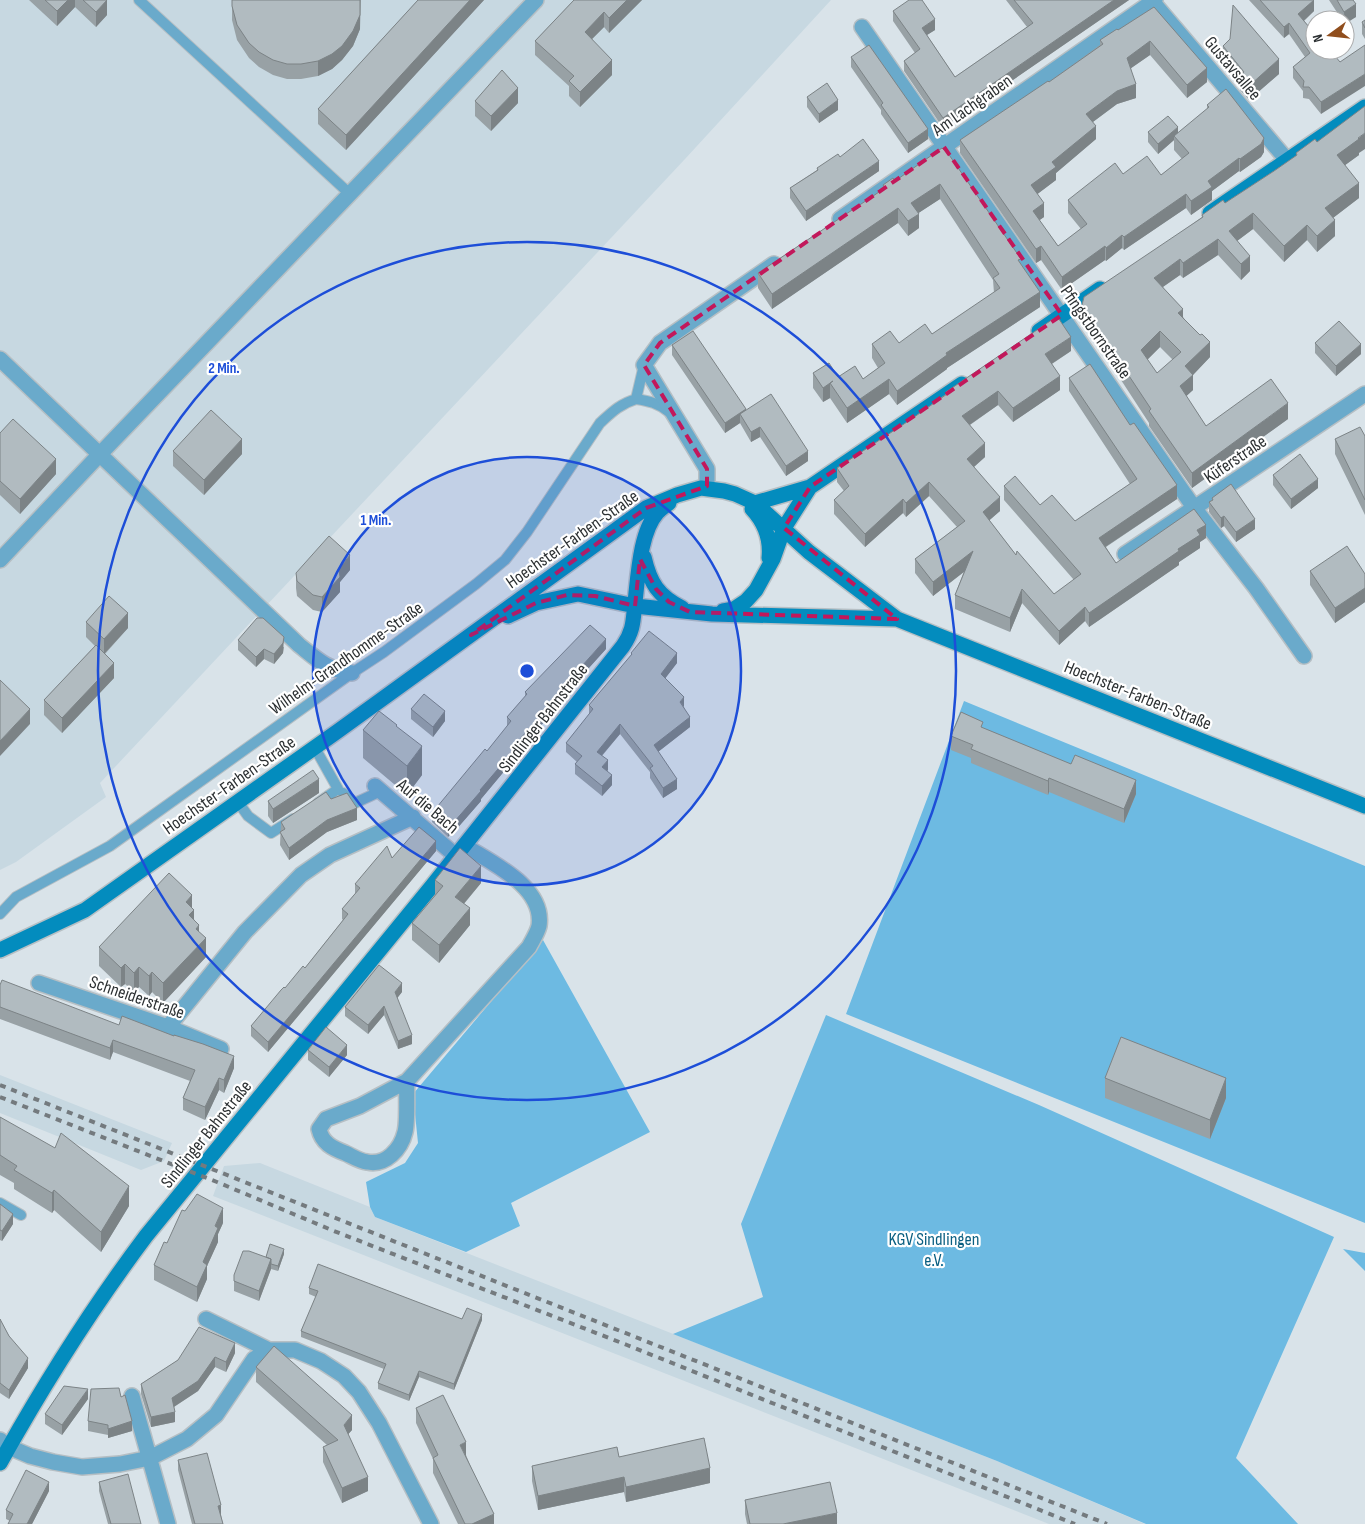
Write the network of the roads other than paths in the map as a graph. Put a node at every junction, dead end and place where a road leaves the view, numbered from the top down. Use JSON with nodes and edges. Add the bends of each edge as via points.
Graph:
{"nodes":[{"id":1,"x":139,"y":0,"type":"edge"},
{"id":2,"x":536,"y":0,"type":"edge"},
{"id":3,"x":1153,"y":1,"type":"edge"},
{"id":4,"x":862,"y":27,"type":"dead end"},
{"id":5,"x":1365,"y":107,"type":"edge"},
{"id":6,"x":944,"y":147,"type":"junction"},
{"id":7,"x":1287,"y":160,"type":"junction"},
{"id":8,"x":350,"y":195,"type":"junction"},
{"id":9,"x":1199,"y":221,"type":"edge"},
{"id":10,"x":831,"y":224,"type":"edge"},
{"id":11,"x":783,"y":258,"type":"edge"},
{"id":12,"x":1110,"y":282,"type":"edge"},
{"id":13,"x":1062,"y":315,"type":"junction"},
{"id":14,"x":1028,"y":338,"type":"edge"},
{"id":15,"x":0,"y":359,"type":"edge"},
{"id":16,"x":644,"y":365,"type":"junction"},
{"id":17,"x":971,"y":377,"type":"edge"},
{"id":18,"x":1365,"y":394,"type":"edge"},
{"id":19,"x":636,"y":398,"type":"junction"},
{"id":20,"x":683,"y":428,"type":"junction"},
{"id":21,"x":100,"y":453,"type":"junction"},
{"id":22,"x":810,"y":487,"type":"junction"},
{"id":23,"x":707,"y":488,"type":"junction"},
{"id":24,"x":677,"y":495,"type":"junction"},
{"id":25,"x":749,"y":501,"type":"junction"},
{"id":26,"x":1194,"y":509,"type":"junction"},
{"id":27,"x":784,"y":528,"type":"junction"},
{"id":28,"x":642,"y":549,"type":"junction"},
{"id":29,"x":1124,"y":554,"type":"dead end"},
{"id":30,"x":0,"y":560,"type":"edge"},
{"id":31,"x":768,"y":567,"type":"junction"},
{"id":32,"x":635,"y":606,"type":"junction"},
{"id":33,"x":690,"y":612,"type":"junction"},
{"id":34,"x":712,"y":614,"type":"junction"},
{"id":35,"x":897,"y":620,"type":"junction"},
{"id":36,"x":471,"y":634,"type":"junction"},
{"id":37,"x":1304,"y":656,"type":"dead end"},
{"id":38,"x":352,"y":673,"type":"junction"},
{"id":39,"x":315,"y":748,"type":"junction"},
{"id":40,"x":338,"y":789,"type":"junction"},
{"id":41,"x":378,"y":789,"type":"joint"},
{"id":42,"x":238,"y":802,"type":"junction"},
{"id":43,"x":1365,"y":806,"type":"edge"},
{"id":44,"x":413,"y":818,"type":"junction"},
{"id":45,"x":461,"y":851,"type":"junction"},
{"id":46,"x":0,"y":914,"type":"edge"},
{"id":47,"x":0,"y":950,"type":"edge"},
{"id":48,"x":39,"y":983,"type":"dead end"},
{"id":49,"x":168,"y":1027,"type":"junction"},
{"id":50,"x":221,"y":1049,"type":"edge"},
{"id":51,"x":407,"y":1081,"type":"junction"},
{"id":52,"x":0,"y":1203,"type":"edge"},
{"id":53,"x":21,"y":1215,"type":"dead end"},
{"id":54,"x":206,"y":1319,"type":"dead end"},
{"id":55,"x":269,"y":1350,"type":"junction"},
{"id":56,"x":132,"y":1396,"type":"dead end"},
{"id":57,"x":4,"y":1443,"type":"edge"},
{"id":58,"x":150,"y":1458,"type":"junction"},
{"id":59,"x":0,"y":1463,"type":"edge"},
{"id":60,"x":168,"y":1524,"type":"edge"},
{"id":61,"x":431,"y":1524,"type":"edge"}],
"edges":[{"from":1,"to":8,"type":"lane"},
{"from":2,"to":8,"type":"street"},
{"from":3,"to":6,"type":"street","name":"Am Lachgraben"},
{"from":3,"to":7,"type":"street","name":"Gustavsallee"},
{"from":4,"to":6,"type":"street","name":"Pfingstbornstraße"},
{"from":5,"to":7,"type":"main road"},
{"from":6,"to":10,"type":"street","name":"Am Lachgraben"},
{"from":6,"to":13,"type":"street","name":"Pfingstbornstraße"},
{"from":7,"to":9,"type":"main road"},
{"from":8,"to":21,"type":"street"},
{"from":11,"to":16,"type":"street","via":[[660,343]]},
{"from":12,"to":13,"type":"main road"},
{"from":13,"to":14,"type":"main road"},
{"from":13,"to":26,"type":"street","name":"Pfingstbornstraße"},
{"from":15,"to":21,"type":"street"},
{"from":16,"to":19,"type":"lane"},
{"from":16,"to":20,"type":"street"},
{"from":17,"to":22,"type":"main road"},
{"from":18,"to":26,"type":"street","name":"Küferstraße"},
{"from":19,"to":20,"type":"lane","via":[[660,405]]},
{"from":19,"to":38,"type":"lane","name":"Wilhelm-Grandhomme-Straße","via":[[623,403],[600,423],[505,560]]},
{"from":20,"to":23,"type":"street","via":[[707,469]]},
{"from":21,"to":30,"type":"street"},
{"from":21,"to":38,"type":"street","via":[[299,645],[324,665]]},
{"from":22,"to":25,"type":"main road"},
{"from":22,"to":27,"type":"main road"},
{"from":23,"to":24,"type":"main road","name":"Hoechster-Farben-Straße"},
{"from":23,"to":25,"type":"main road","name":"Hoechster-Farben-Straße"},
{"from":24,"to":28,"type":"main road","via":[[656,514]]},
{"from":24,"to":36,"type":"main road","name":"Hoechster-Farben-Straße","via":[[646,508]]},
{"from":25,"to":27,"type":"main road","name":"Hoechster-Farben-Straße"},
{"from":25,"to":31,"type":"main road","via":[[768,534]]},
{"from":26,"to":29,"type":"street","name":"Küferstraße"},
{"from":26,"to":37,"type":"street","name":"Pfingstbornstraße"},
{"from":27,"to":31,"type":"main road"},
{"from":27,"to":35,"type":"main road","name":"Hoechster-Farben-Straße","via":[[809,552]]},
{"from":28,"to":32,"type":"main road","name":"Sindlinger Bahnstraße"},
{"from":28,"to":33,"type":"main road","via":[[648,574],[656,589],[669,602]]},
{"from":31,"to":34,"type":"main road","via":[[746,601],[734,609]]},
{"from":32,"to":33,"type":"main road","name":"Hoechster-Farben-Straße"},
{"from":32,"to":36,"type":"main road","name":"Hoechster-Farben-Straße","via":[[595,596],[567,595],[536,603]]},
{"from":32,"to":45,"type":"main road","name":"Sindlinger Bahnstraße","via":[[632,629],[623,646]]},
{"from":33,"to":34,"type":"main road","name":"Hoechster-Farben-Straße"},
{"from":34,"to":35,"type":"main road","name":"Hoechster-Farben-Straße"},
{"from":35,"to":43,"type":"main road","name":"Hoechster-Farben-Straße"},
{"from":36,"to":39,"type":"main road","name":"Hoechster-Farben-Straße"},
{"from":38,"to":46,"type":"lane","name":"Wilhelm-Grandhomme-Straße","via":[[110,846],[16,897]]},
{"from":39,"to":40,"type":"lane"},
{"from":39,"to":42,"type":"main road","name":"Hoechster-Farben-Straße"},
{"from":40,"to":41,"type":"lane","via":[[355,803]]},
{"from":40,"to":42,"type":"lane","via":[[271,833],[248,816]]},
{"from":41,"to":44,"type":"street","name":"Auf die Bach"},
{"from":42,"to":47,"type":"main road","name":"Hoechster-Farben-Straße","via":[[85,910]]},
{"from":44,"to":45,"type":"street","name":"Auf die Bach"},
{"from":44,"to":49,"type":"street","via":[[330,855],[301,875],[245,932]]},
{"from":45,"to":51,"type":"street","via":[[514,876],[532,896],[540,917],[538,929],[529,947]]},
{"from":45,"to":57,"type":"main road","name":"Sindlinger Bahnstraße","via":[[146,1236],[116,1275]]},
{"from":48,"to":49,"type":"street","name":"Schneiderstraße"},
{"from":49,"to":50,"type":"street","name":"Schneiderstraße"},
{"from":51,"to":51,"type":"street","via":[[360,1106],[326,1118],[319,1129],[321,1138],[331,1148],[366,1162],[383,1162],[391,1156],[405,1131]]},
{"from":52,"to":53,"type":"lane"},
{"from":54,"to":55,"type":"street"},
{"from":55,"to":58,"type":"street","via":[[254,1359],[216,1415],[187,1440]]},
{"from":55,"to":61,"type":"street","via":[[295,1350],[321,1361],[344,1376],[359,1392],[379,1423]]},
{"from":56,"to":58,"type":"street"},
{"from":57,"to":58,"type":"street","via":[[30,1456],[82,1466]]},
{"from":57,"to":59,"type":"main road","name":"Sindlinger Bahnstraße"},
{"from":58,"to":60,"type":"street"}]}
